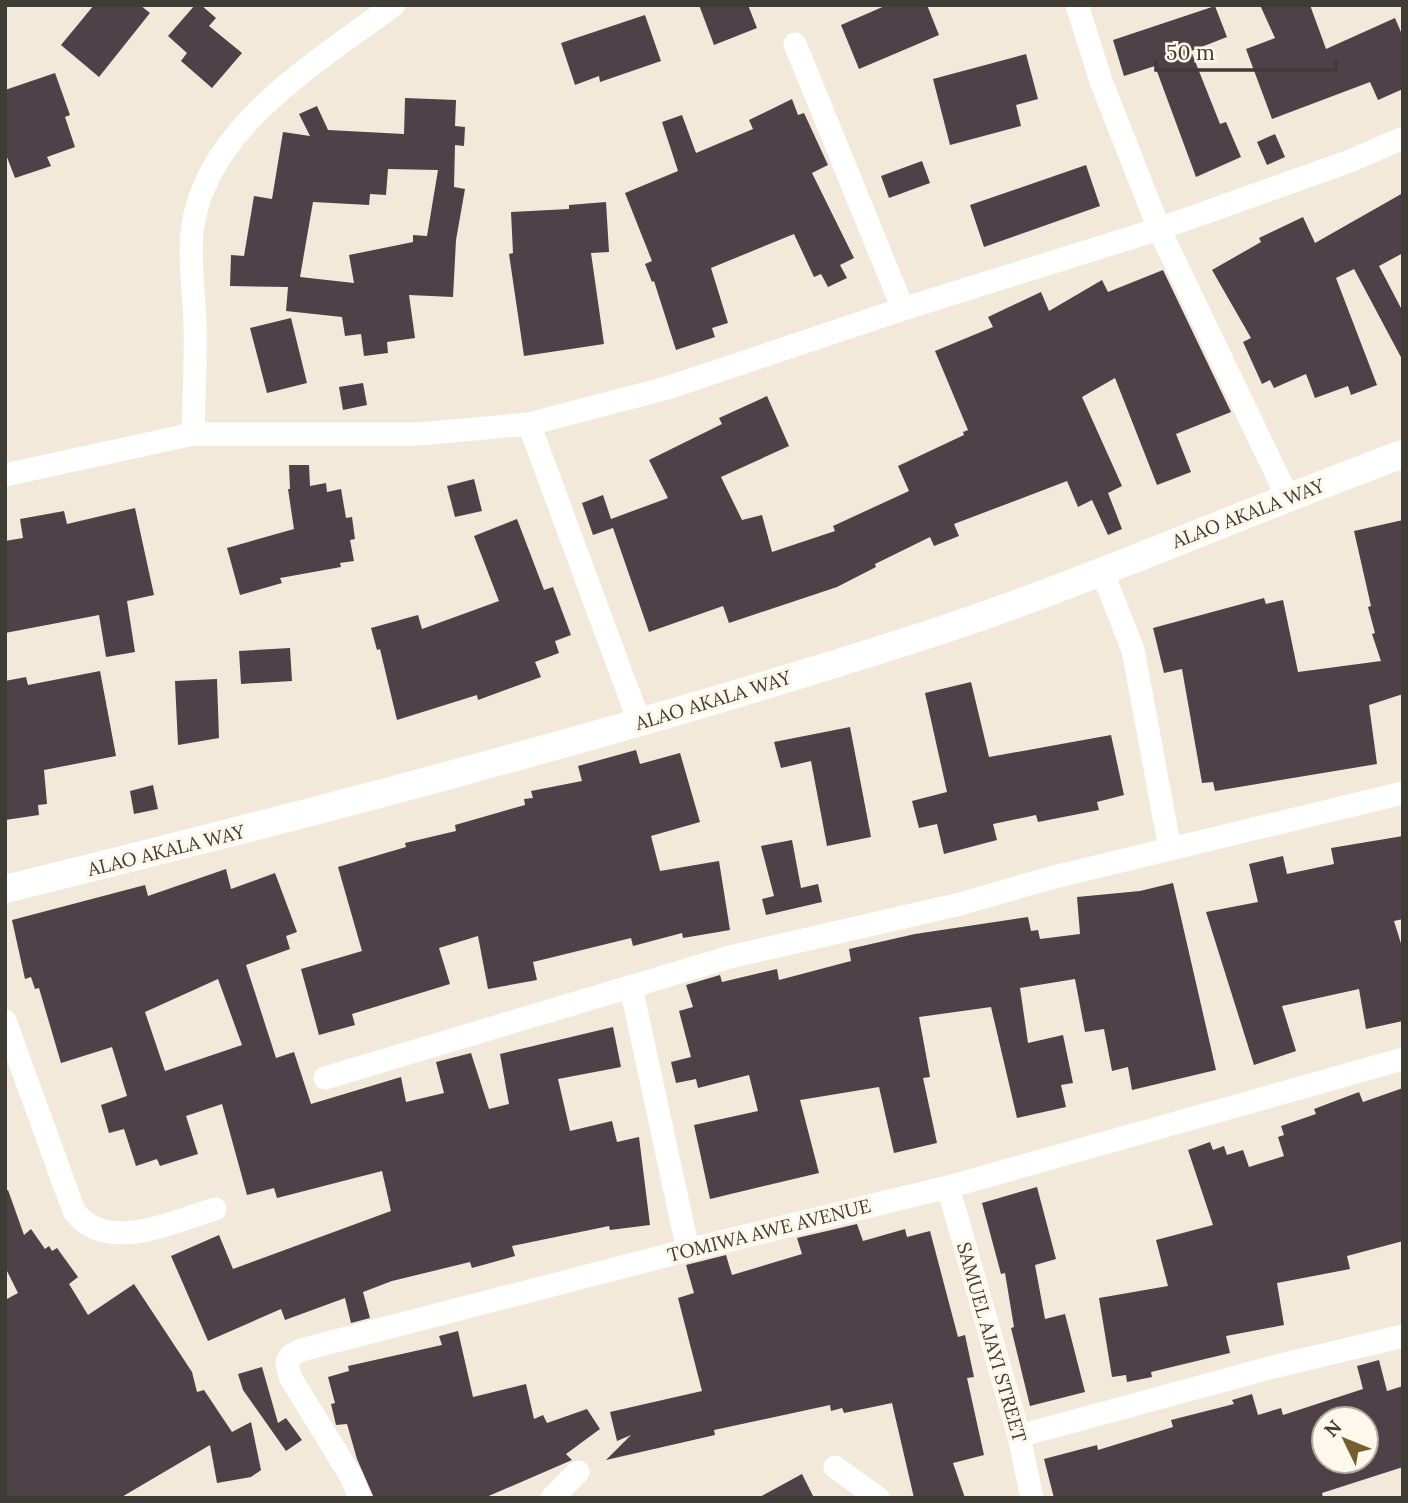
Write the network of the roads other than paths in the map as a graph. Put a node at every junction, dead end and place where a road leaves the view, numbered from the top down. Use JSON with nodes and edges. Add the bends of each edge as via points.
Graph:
{"nodes":[{"id":1,"x":394,"y":5,"type":"edge"},
{"id":2,"x":1077,"y":5,"type":"edge"},
{"id":3,"x":795,"y":44,"type":"dead end"},
{"id":4,"x":1403,"y":138,"type":"edge"},
{"id":5,"x":1158,"y":229,"type":"junction"},
{"id":6,"x":903,"y":309,"type":"junction"},
{"id":7,"x":529,"y":424,"type":"junction"},
{"id":8,"x":193,"y":434,"type":"junction"},
{"id":9,"x":1403,"y":454,"type":"edge"},
{"id":10,"x":5,"y":475,"type":"edge"},
{"id":11,"x":1287,"y":496,"type":"junction"},
{"id":12,"x":1101,"y":571,"type":"junction"},
{"id":13,"x":640,"y":724,"type":"junction"},
{"id":14,"x":1403,"y":793,"type":"edge"},
{"id":15,"x":1170,"y":849,"type":"junction"},
{"id":16,"x":5,"y":890,"type":"edge"},
{"id":17,"x":631,"y":987,"type":"junction"},
{"id":18,"x":5,"y":1021,"type":"edge"},
{"id":19,"x":1403,"y":1059,"type":"edge"},
{"id":20,"x":325,"y":1078,"type":"dead end"},
{"id":21,"x":948,"y":1187,"type":"junction"},
{"id":22,"x":215,"y":1209,"type":"dead end"},
{"id":23,"x":688,"y":1250,"type":"junction"},
{"id":24,"x":1403,"y":1336,"type":"edge"},
{"id":25,"x":1019,"y":1436,"type":"junction"},
{"id":26,"x":835,"y":1467,"type":"dead end"},
{"id":27,"x":578,"y":1472,"type":"dead end"},
{"id":28,"x":360,"y":1498,"type":"edge"},
{"id":29,"x":552,"y":1498,"type":"edge"},
{"id":30,"x":878,"y":1498,"type":"edge"},
{"id":31,"x":1032,"y":1498,"type":"edge"}],
"edges":[{"from":1,"to":8,"type":"street","via":[[294,79],[253,117],[210,170],[192,231]]},
{"from":2,"to":5,"type":"street"},
{"from":3,"to":6,"type":"street"},
{"from":4,"to":5,"type":"street"},
{"from":5,"to":6,"type":"street"},
{"from":5,"to":11,"type":"street"},
{"from":6,"to":7,"type":"street","via":[[667,388]]},
{"from":7,"to":8,"type":"street","via":[[419,434]]},
{"from":7,"to":13,"type":"street"},
{"from":8,"to":10,"type":"street"},
{"from":9,"to":11,"type":"street","name":"ALAO AKALA WAY"},
{"from":11,"to":12,"type":"street","name":"ALAO AKALA WAY"},
{"from":12,"to":13,"type":"street","name":"ALAO AKALA WAY","via":[[916,639]]},
{"from":12,"to":15,"type":"street","via":[[1133,650]]},
{"from":13,"to":16,"type":"street","name":"ALAO AKALA WAY","via":[[310,814]]},
{"from":14,"to":15,"type":"street"},
{"from":15,"to":17,"type":"street","via":[[730,957]]},
{"from":17,"to":20,"type":"street"},
{"from":17,"to":23,"type":"street"},
{"from":18,"to":22,"type":"street","via":[[82,1221],[110,1231],[139,1232]]},
{"from":19,"to":21,"type":"street","name":"TOMIWA AWE AVENUE"},
{"from":21,"to":23,"type":"street","name":"TOMIWA AWE AVENUE"},
{"from":21,"to":25,"type":"street","name":"SAMUEL AJAYI STREET"},
{"from":23,"to":28,"type":"street","name":"TOMIWA AWE AVENUE","via":[[290,1356],[290,1377]]},
{"from":24,"to":25,"type":"street"},
{"from":25,"to":31,"type":"street","name":"SAMUEL AJAYI STREET"},
{"from":26,"to":30,"type":"street"},
{"from":27,"to":29,"type":"street"}]}
